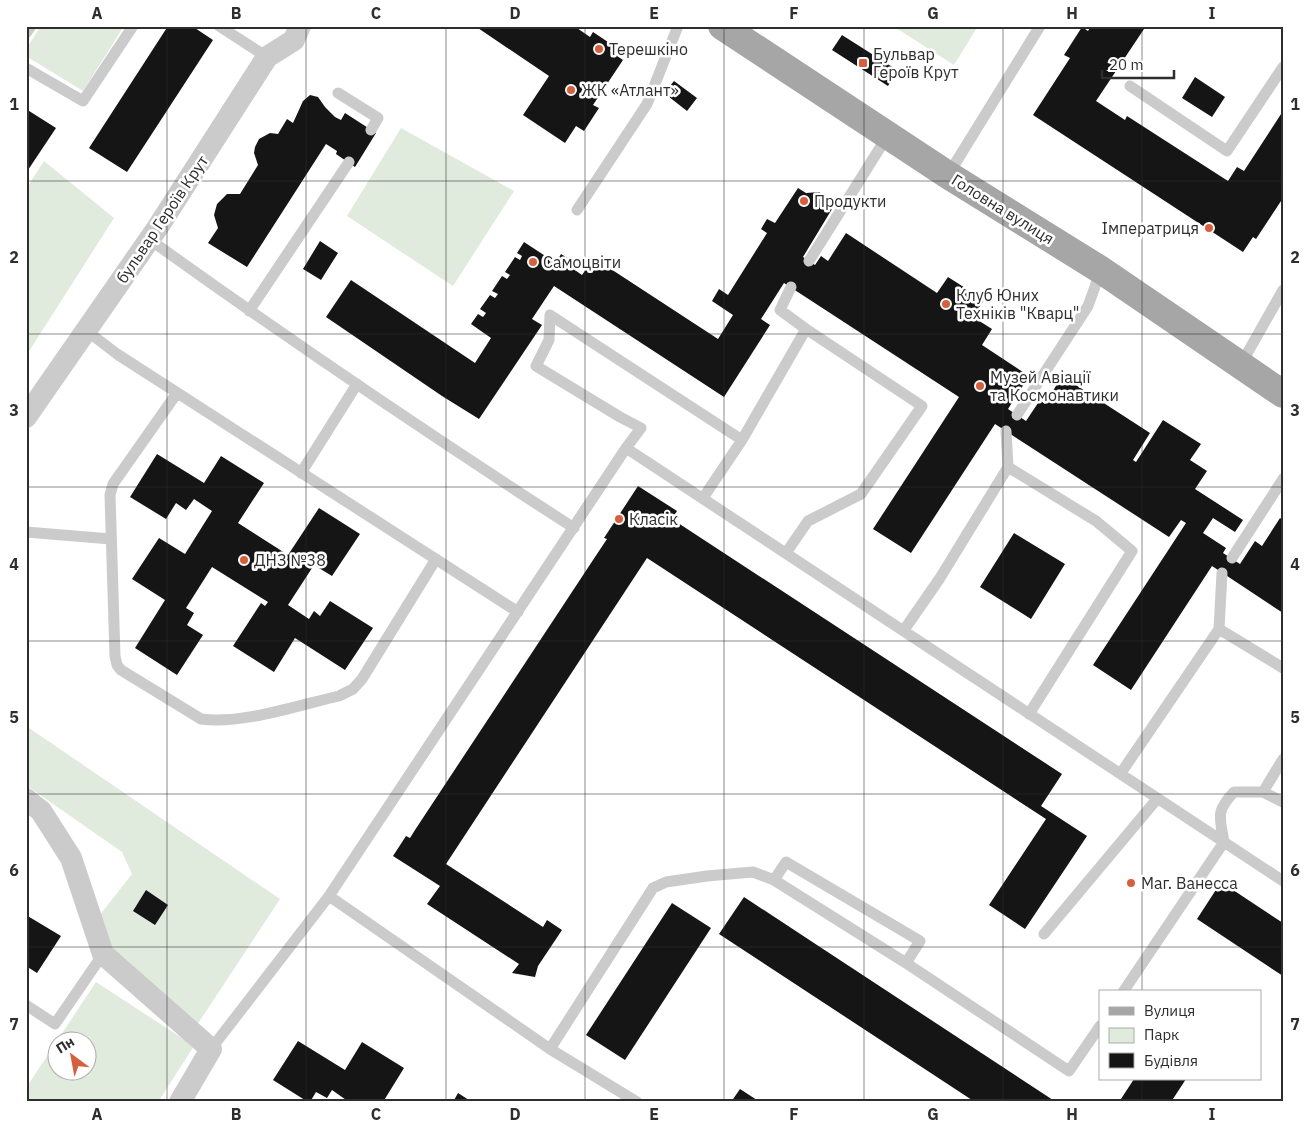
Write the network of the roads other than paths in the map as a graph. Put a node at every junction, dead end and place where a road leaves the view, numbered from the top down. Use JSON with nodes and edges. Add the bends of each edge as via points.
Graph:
{"nodes":[{"id":1,"x":133,"y":26,"type":"edge"},
{"id":2,"x":219,"y":26,"type":"edge"},
{"id":3,"x":300,"y":26,"type":"edge"},
{"id":4,"x":678,"y":26,"type":"edge"},
{"id":5,"x":722,"y":26,"type":"edge"},
{"id":6,"x":1040,"y":26,"type":"edge"},
{"id":7,"x":267,"y":57,"type":"junction"},
{"id":8,"x":26,"y":68,"type":"edge"},
{"id":9,"x":1281,"y":73,"type":"edge"},
{"id":10,"x":1130,"y":86,"type":"dead end"},
{"id":11,"x":338,"y":93,"type":"dead end"},
{"id":12,"x":371,"y":130,"type":"dead end"},
{"id":13,"x":888,"y":134,"type":"junction"},
{"id":14,"x":349,"y":162,"type":"dead end"},
{"id":15,"x":948,"y":175,"type":"junction"},
{"id":16,"x":578,"y":210,"type":"dead end"},
{"id":17,"x":149,"y":239,"type":"junction"},
{"id":18,"x":809,"y":261,"type":"dead end"},
{"id":19,"x":1101,"y":270,"type":"junction"},
{"id":20,"x":791,"y":287,"type":"dead end"},
{"id":21,"x":1283,"y":290,"type":"edge"},
{"id":22,"x":249,"y":311,"type":"junction"},
{"id":23,"x":806,"y":330,"type":"junction"},
{"id":24,"x":86,"y":331,"type":"junction"},
{"id":25,"x":1240,"y":366,"type":"junction"},
{"id":26,"x":357,"y":384,"type":"junction"},
{"id":27,"x":177,"y":393,"type":"junction"},
{"id":28,"x":1283,"y":394,"type":"edge"},
{"id":29,"x":1017,"y":415,"type":"dead end"},
{"id":30,"x":26,"y":417,"type":"edge"},
{"id":31,"x":1006,"y":431,"type":"dead end"},
{"id":32,"x":742,"y":440,"type":"junction"},
{"id":33,"x":626,"y":448,"type":"junction"},
{"id":34,"x":1008,"y":467,"type":"junction"},
{"id":35,"x":301,"y":473,"type":"junction"},
{"id":36,"x":1283,"y":479,"type":"edge"},
{"id":37,"x":703,"y":498,"type":"junction"},
{"id":38,"x":574,"y":528,"type":"junction"},
{"id":39,"x":26,"y":532,"type":"edge"},
{"id":40,"x":111,"y":539,"type":"junction"},
{"id":41,"x":786,"y":553,"type":"junction"},
{"id":42,"x":1232,"y":558,"type":"dead end"},
{"id":43,"x":436,"y":559,"type":"junction"},
{"id":44,"x":1222,"y":573,"type":"dead end"},
{"id":45,"x":518,"y":612,"type":"junction"},
{"id":46,"x":904,"y":630,"type":"junction"},
{"id":47,"x":1219,"y":630,"type":"junction"},
{"id":48,"x":1283,"y":668,"type":"edge"},
{"id":49,"x":1029,"y":714,"type":"junction"},
{"id":50,"x":1283,"y":759,"type":"edge"},
{"id":51,"x":1121,"y":774,"type":"junction"},
{"id":52,"x":1263,"y":792,"type":"junction"},
{"id":53,"x":26,"y":799,"type":"edge"},
{"id":54,"x":1157,"y":799,"type":"junction"},
{"id":55,"x":1283,"y":802,"type":"edge"},
{"id":56,"x":1224,"y":842,"type":"junction"},
{"id":57,"x":774,"y":880,"type":"junction"},
{"id":58,"x":1283,"y":881,"type":"edge"},
{"id":59,"x":329,"y":896,"type":"junction"},
{"id":60,"x":1044,"y":934,"type":"dead end"},
{"id":61,"x":103,"y":954,"type":"junction"},
{"id":62,"x":906,"y":963,"type":"junction"},
{"id":63,"x":1124,"y":990,"type":"edge"},
{"id":64,"x":26,"y":1005,"type":"edge"},
{"id":65,"x":1099,"y":1027,"type":"edge"},
{"id":66,"x":211,"y":1049,"type":"junction"},
{"id":67,"x":550,"y":1049,"type":"junction"},
{"id":68,"x":180,"y":1102,"type":"edge"},
{"id":69,"x":637,"y":1102,"type":"edge"}],
"edges":[{"from":1,"to":8,"type":"lane","via":[[83,101]]},
{"from":2,"to":7,"type":"lane"},
{"from":3,"to":7,"type":"street","name":"бульвар Героїв Крут","via":[[294,40]]},
{"from":4,"to":16,"type":"lane","via":[[647,104]]},
{"from":5,"to":13,"type":"main road","name":"Головна вулиця"},
{"from":6,"to":15,"type":"lane"},
{"from":7,"to":17,"type":"street","name":"бульвар Героїв Крут"},
{"from":9,"to":10,"type":"lane","via":[[1227,151]]},
{"from":11,"to":12,"type":"lane","via":[[378,118]]},
{"from":13,"to":15,"type":"main road","name":"Головна вулиця"},
{"from":13,"to":18,"type":"lane"},
{"from":14,"to":22,"type":"lane"},
{"from":15,"to":19,"type":"main road","name":"Головна вулиця"},
{"from":17,"to":22,"type":"lane"},
{"from":17,"to":24,"type":"street","name":"бульвар Героїв Крут"},
{"from":19,"to":25,"type":"main road","name":"Головна вулиця"},
{"from":19,"to":29,"type":"lane","via":[[1088,306]]},
{"from":20,"to":23,"type":"lane","via":[[780,310]]},
{"from":21,"to":25,"type":"lane"},
{"from":22,"to":26,"type":"lane"},
{"from":23,"to":32,"type":"lane"},
{"from":23,"to":41,"type":"lane","via":[[922,406],[861,494],[808,521]]},
{"from":24,"to":27,"type":"lane"},
{"from":24,"to":30,"type":"street","name":"бульвар Героїв Крут"},
{"from":25,"to":28,"type":"main road","name":"Головна вулиця"},
{"from":26,"to":35,"type":"lane"},
{"from":26,"to":38,"type":"lane"},
{"from":27,"to":35,"type":"lane"},
{"from":27,"to":40,"type":"lane","via":[[113,484],[110,495]]},
{"from":31,"to":34,"type":"lane"},
{"from":32,"to":33,"type":"lane","via":[[550,315],[549,340],[536,366],[641,428]]},
{"from":32,"to":37,"type":"lane"},
{"from":33,"to":37,"type":"lane"},
{"from":33,"to":38,"type":"lane"},
{"from":34,"to":46,"type":"lane"},
{"from":34,"to":49,"type":"lane","via":[[1096,522],[1132,551]]},
{"from":35,"to":43,"type":"lane"},
{"from":36,"to":42,"type":"lane"},
{"from":37,"to":41,"type":"lane"},
{"from":38,"to":45,"type":"lane"},
{"from":39,"to":40,"type":"lane"},
{"from":40,"to":43,"type":"lane","via":[[117,665],[201,719],[215,721],[243,718],[339,696],[353,689]]},
{"from":41,"to":46,"type":"lane"},
{"from":43,"to":45,"type":"lane"},
{"from":44,"to":47,"type":"lane"},
{"from":45,"to":59,"type":"lane"},
{"from":46,"to":49,"type":"lane"},
{"from":47,"to":48,"type":"lane"},
{"from":47,"to":51,"type":"lane"},
{"from":49,"to":51,"type":"lane"},
{"from":50,"to":52,"type":"lane"},
{"from":51,"to":54,"type":"lane"},
{"from":52,"to":55,"type":"lane"},
{"from":52,"to":56,"type":"lane","via":[[1234,792],[1223,804],[1220,817]]},
{"from":53,"to":61,"type":"street","via":[[41,811],[71,858]]},
{"from":54,"to":56,"type":"lane"},
{"from":54,"to":60,"type":"lane"},
{"from":56,"to":58,"type":"lane"},
{"from":56,"to":63,"type":"lane"},
{"from":57,"to":62,"type":"lane"},
{"from":57,"to":62,"type":"lane","via":[[786,862],[920,941]]},
{"from":57,"to":67,"type":"lane","via":[[753,872],[666,882],[653,888]]},
{"from":59,"to":66,"type":"lane"},
{"from":59,"to":67,"type":"lane"},
{"from":61,"to":64,"type":"lane","via":[[55,1024]]},
{"from":61,"to":66,"type":"street"},
{"from":62,"to":65,"type":"lane","via":[[1069,1071]]},
{"from":66,"to":68,"type":"street"},
{"from":67,"to":69,"type":"lane"}]}
